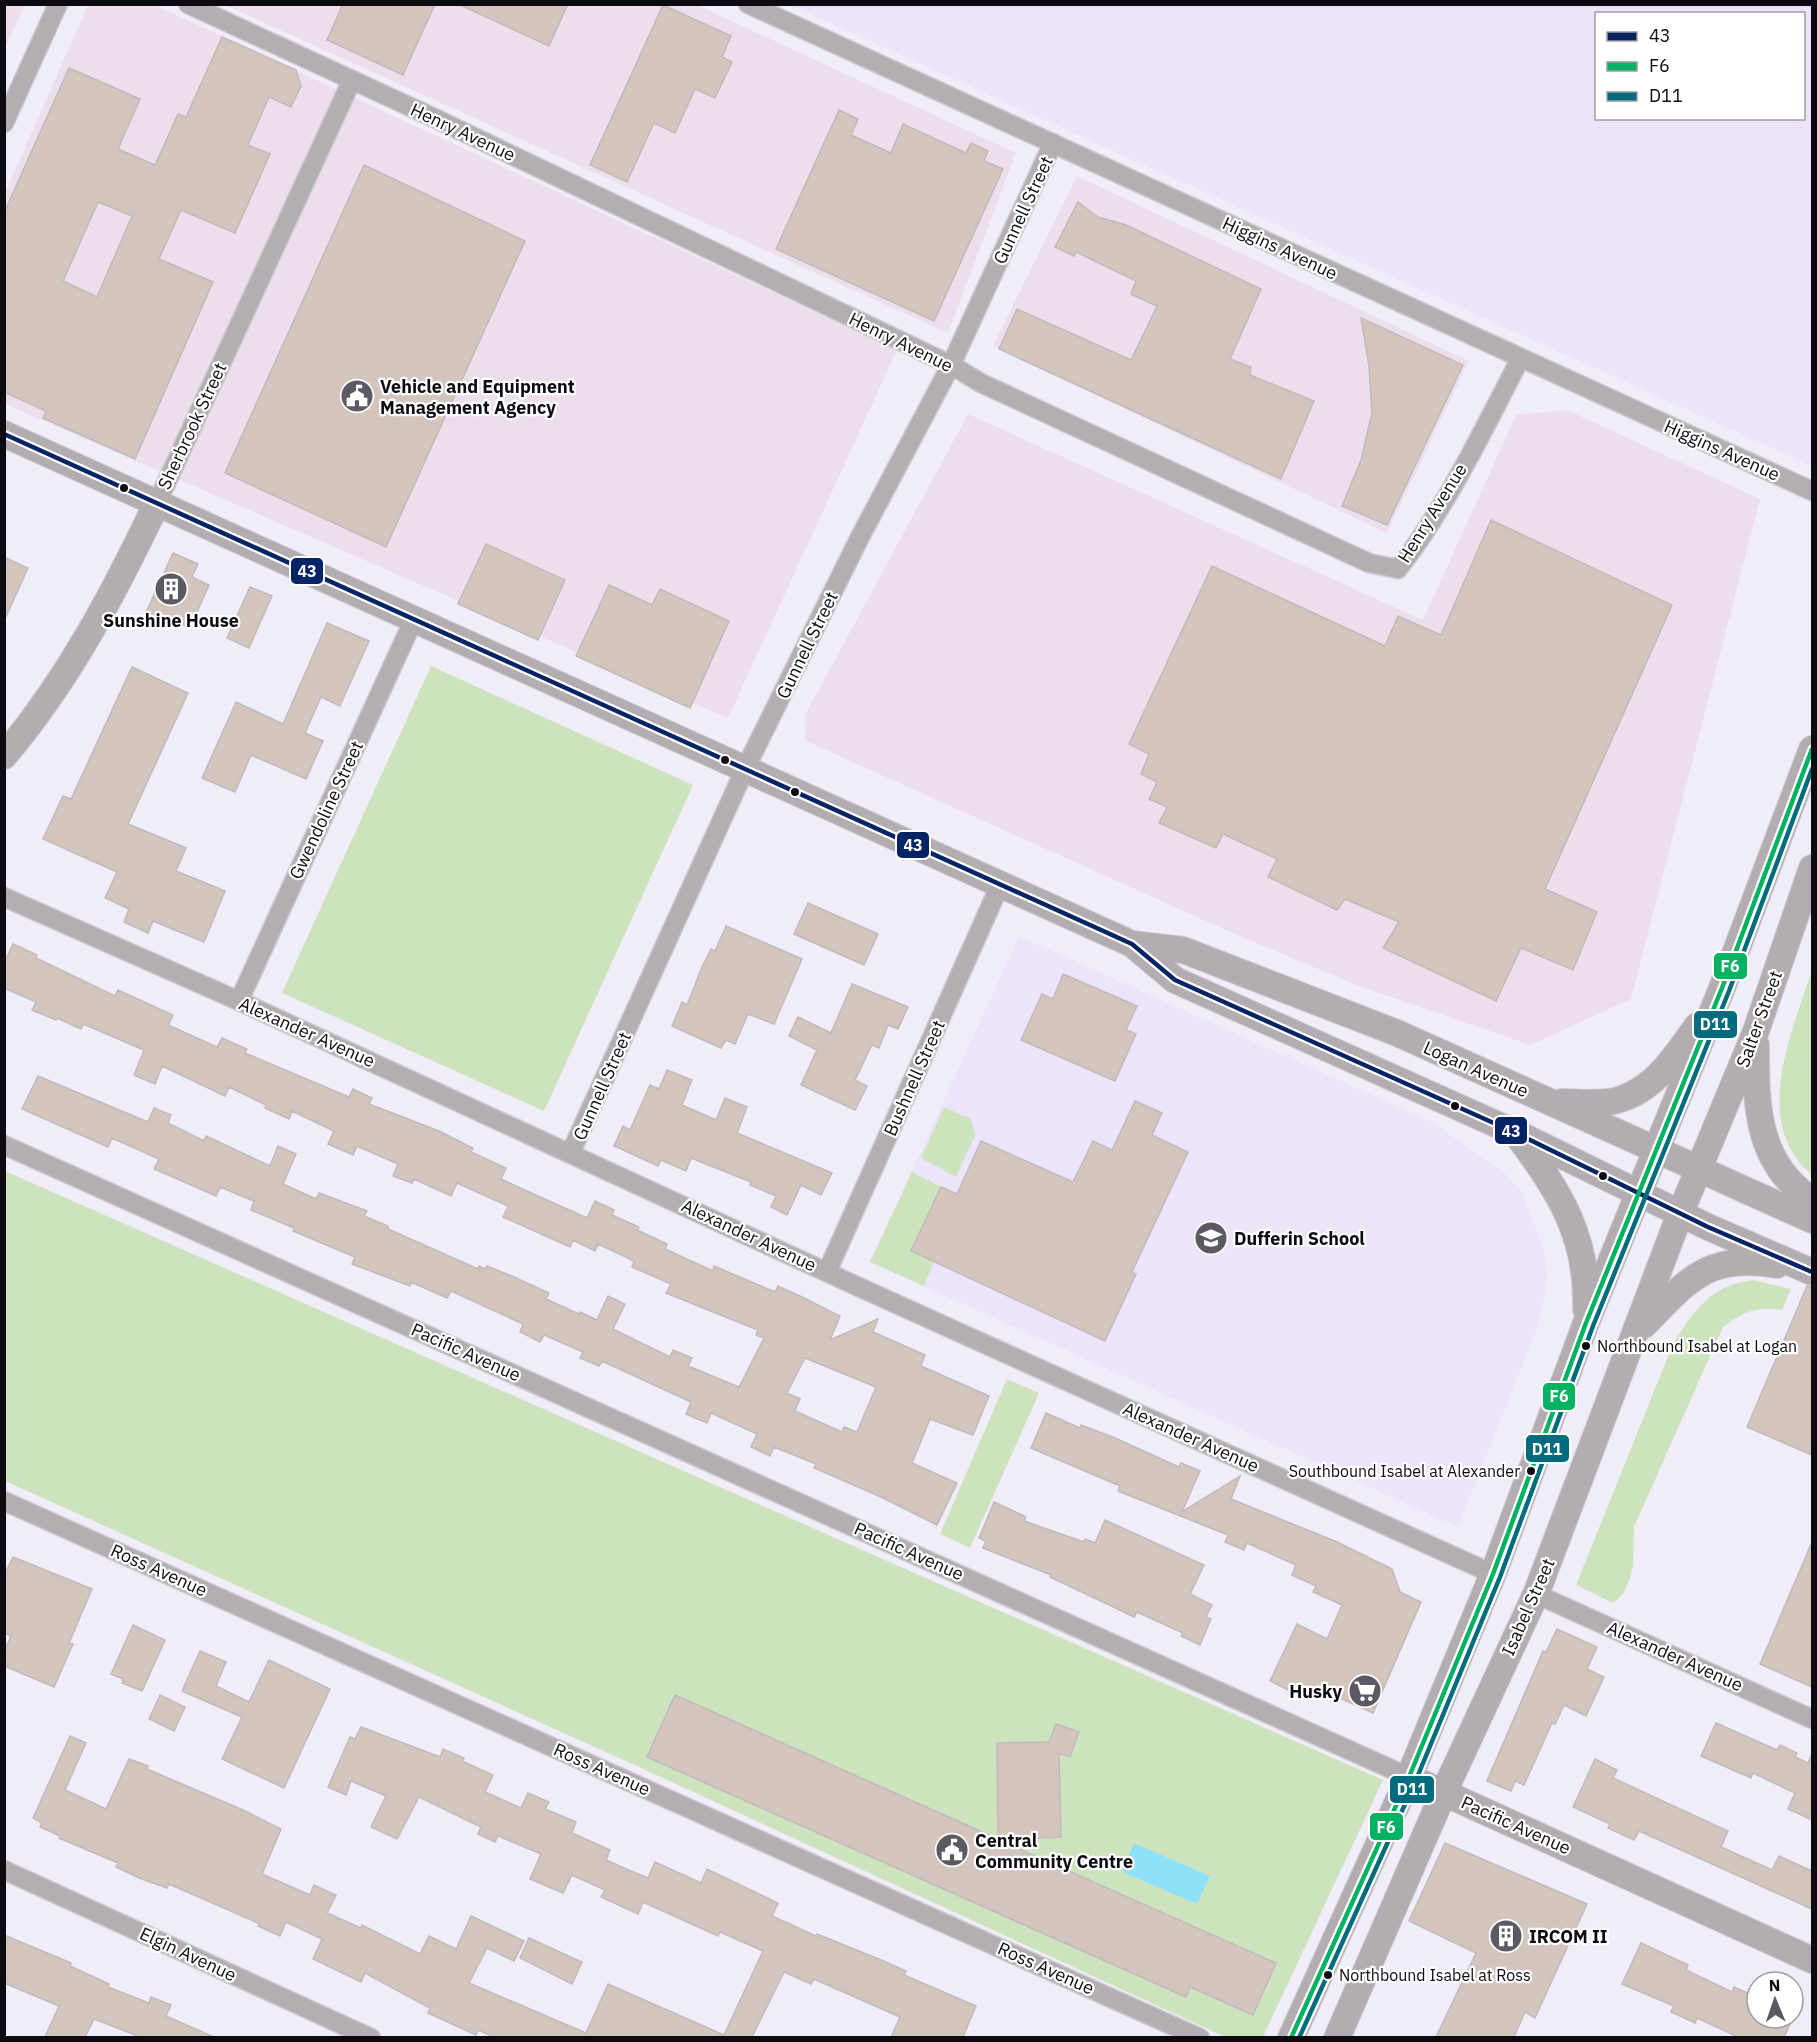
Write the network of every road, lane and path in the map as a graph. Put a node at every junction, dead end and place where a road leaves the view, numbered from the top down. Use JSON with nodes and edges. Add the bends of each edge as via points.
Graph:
{"nodes":[{"id":1,"x":58,"y":4,"type":"edge"},
{"id":2,"x":188,"y":4,"type":"edge"},
{"id":3,"x":748,"y":4,"type":"edge"},
{"id":4,"x":352,"y":80,"type":"junction"},
{"id":5,"x":4,"y":123,"type":"edge"},
{"id":6,"x":1053,"y":143,"type":"junction"},
{"id":7,"x":1520,"y":359,"type":"junction"},
{"id":8,"x":951,"y":365,"type":"junction"},
{"id":9,"x":4,"y":434,"type":"edge"},
{"id":10,"x":1812,"y":491,"type":"edge"},
{"id":11,"x":157,"y":503,"type":"junction"},
{"id":12,"x":414,"y":619,"type":"junction"},
{"id":13,"x":1812,"y":749,"type":"edge"},
{"id":14,"x":4,"y":756,"type":"edge"},
{"id":15,"x":745,"y":769,"type":"junction"},
{"id":16,"x":1812,"y":868,"type":"edge"},
{"id":17,"x":1000,"y":885,"type":"junction"},
{"id":18,"x":4,"y":897,"type":"edge"},
{"id":19,"x":1132,"y":944,"type":"junction"},
{"id":20,"x":1722,"y":988,"type":"junction"},
{"id":21,"x":239,"y":1001,"type":"junction"},
{"id":22,"x":1756,"y":1031,"type":"junction"},
{"id":23,"x":1550,"y":1101,"type":"junction"},
{"id":24,"x":1516,"y":1133,"type":"junction"},
{"id":25,"x":4,"y":1145,"type":"edge"},
{"id":26,"x":1656,"y":1150,"type":"junction"},
{"id":27,"x":572,"y":1152,"type":"junction"},
{"id":28,"x":1698,"y":1168,"type":"junction"},
{"id":29,"x":1638,"y":1193,"type":"junction"},
{"id":30,"x":1812,"y":1200,"type":"edge"},
{"id":31,"x":1680,"y":1214,"type":"junction"},
{"id":32,"x":1812,"y":1220,"type":"edge"},
{"id":33,"x":1809,"y":1270,"type":"edge"},
{"id":34,"x":827,"y":1272,"type":"junction"},
{"id":35,"x":1586,"y":1323,"type":"junction"},
{"id":36,"x":1638,"y":1331,"type":"junction"},
{"id":37,"x":4,"y":1501,"type":"edge"},
{"id":38,"x":1493,"y":1574,"type":"junction"},
{"id":39,"x":1536,"y":1594,"type":"junction"},
{"id":40,"x":1812,"y":1719,"type":"edge"},
{"id":41,"x":1409,"y":1777,"type":"junction"},
{"id":42,"x":1444,"y":1792,"type":"junction"},
{"id":43,"x":4,"y":1870,"type":"edge"},
{"id":44,"x":1812,"y":1960,"type":"edge"},
{"id":45,"x":371,"y":2037,"type":"edge"},
{"id":46,"x":1200,"y":2037,"type":"edge"},
{"id":47,"x":1291,"y":2037,"type":"edge"},
{"id":48,"x":1337,"y":2037,"type":"edge"}],
"edges":[{"from":1,"to":5,"type":"street"},
{"from":2,"to":4,"type":"street","name":"Henry Avenue"},
{"from":3,"to":6,"type":"street","name":"Higgins Avenue"},
{"from":4,"to":8,"type":"street","name":"Henry Avenue"},
{"from":4,"to":11,"type":"street","name":"Sherbrook Street"},
{"from":6,"to":7,"type":"street","name":"Higgins Avenue"},
{"from":6,"to":8,"type":"street","name":"Gunnell Street"},
{"from":7,"to":8,"type":"street","name":"Henry Avenue","via":[[1487,424],[1398,569],[1369,563],[981,383]]},
{"from":7,"to":10,"type":"street","name":"Higgins Avenue"},
{"from":8,"to":15,"type":"street","name":"Gunnell Street"},
{"from":9,"to":11,"type":"main road","name":"Logan Avenue"},
{"from":11,"to":12,"type":"main road","name":"Logan Avenue"},
{"from":11,"to":14,"type":"main road","name":"Sherbrook Street","via":[[93,630],[58,685]]},
{"from":12,"to":15,"type":"main road","name":"Logan Avenue"},
{"from":12,"to":21,"type":"street","name":"Gwendoline Street"},
{"from":13,"to":20,"type":"main road"},
{"from":15,"to":17,"type":"main road","name":"Logan Avenue"},
{"from":15,"to":27,"type":"street","name":"Gunnell Street"},
{"from":16,"to":22,"type":"main road","name":"Salter Street"},
{"from":17,"to":19,"type":"main road","name":"Logan Avenue"},
{"from":17,"to":34,"type":"street","name":"Bushnell Street"},
{"from":18,"to":21,"type":"street","name":"Alexander Avenue"},
{"from":19,"to":23,"type":"main road","name":"Logan Avenue","via":[[1183,950],[1397,1033]]},
{"from":19,"to":24,"type":"main road","name":"Logan Avenue","via":[[1175,980]]},
{"from":20,"to":23,"type":"main road","via":[[1662,1073],[1642,1088],[1607,1102]]},
{"from":20,"to":26,"type":"main road"},
{"from":21,"to":27,"type":"street","name":"Alexander Avenue"},
{"from":22,"to":28,"type":"main road","name":"Salter Street"},
{"from":22,"to":30,"type":"main road","via":[[1756,1100],[1763,1133],[1788,1180]]},
{"from":23,"to":26,"type":"main road","name":"Logan Avenue"},
{"from":24,"to":29,"type":"main road","name":"Logan Avenue"},
{"from":24,"to":35,"type":"main road","via":[[1554,1186],[1574,1226],[1587,1278]]},
{"from":25,"to":41,"type":"street","name":"Pacific Avenue"},
{"from":26,"to":28,"type":"main road","name":"Logan Avenue"},
{"from":26,"to":29,"type":"main road"},
{"from":27,"to":34,"type":"street","name":"Alexander Avenue"},
{"from":28,"to":31,"type":"main road","name":"Isabel Street"},
{"from":28,"to":32,"type":"main road","name":"Logan Avenue"},
{"from":29,"to":31,"type":"main road","name":"Logan Avenue"},
{"from":29,"to":35,"type":"main road"},
{"from":31,"to":33,"type":"main road","name":"Logan Avenue"},
{"from":31,"to":36,"type":"main road","name":"Isabel Street"},
{"from":33,"to":36,"type":"main road","via":[[1748,1260],[1711,1268],[1690,1280]]},
{"from":34,"to":38,"type":"street","name":"Alexander Avenue"},
{"from":35,"to":38,"type":"main road"},
{"from":36,"to":39,"type":"main road","name":"Isabel Street"},
{"from":37,"to":46,"type":"street","name":"Ross Avenue"},
{"from":38,"to":41,"type":"main road"},
{"from":39,"to":40,"type":"street","name":"Alexander Avenue"},
{"from":39,"to":42,"type":"main road","name":"Isabel Street"},
{"from":41,"to":42,"type":"main road","name":"Pacific Avenue"},
{"from":41,"to":47,"type":"main road"},
{"from":42,"to":44,"type":"main road","name":"Pacific Avenue"},
{"from":42,"to":48,"type":"main road","name":"Isabel Street"},
{"from":43,"to":45,"type":"street","name":"Elgin Avenue"}]}
